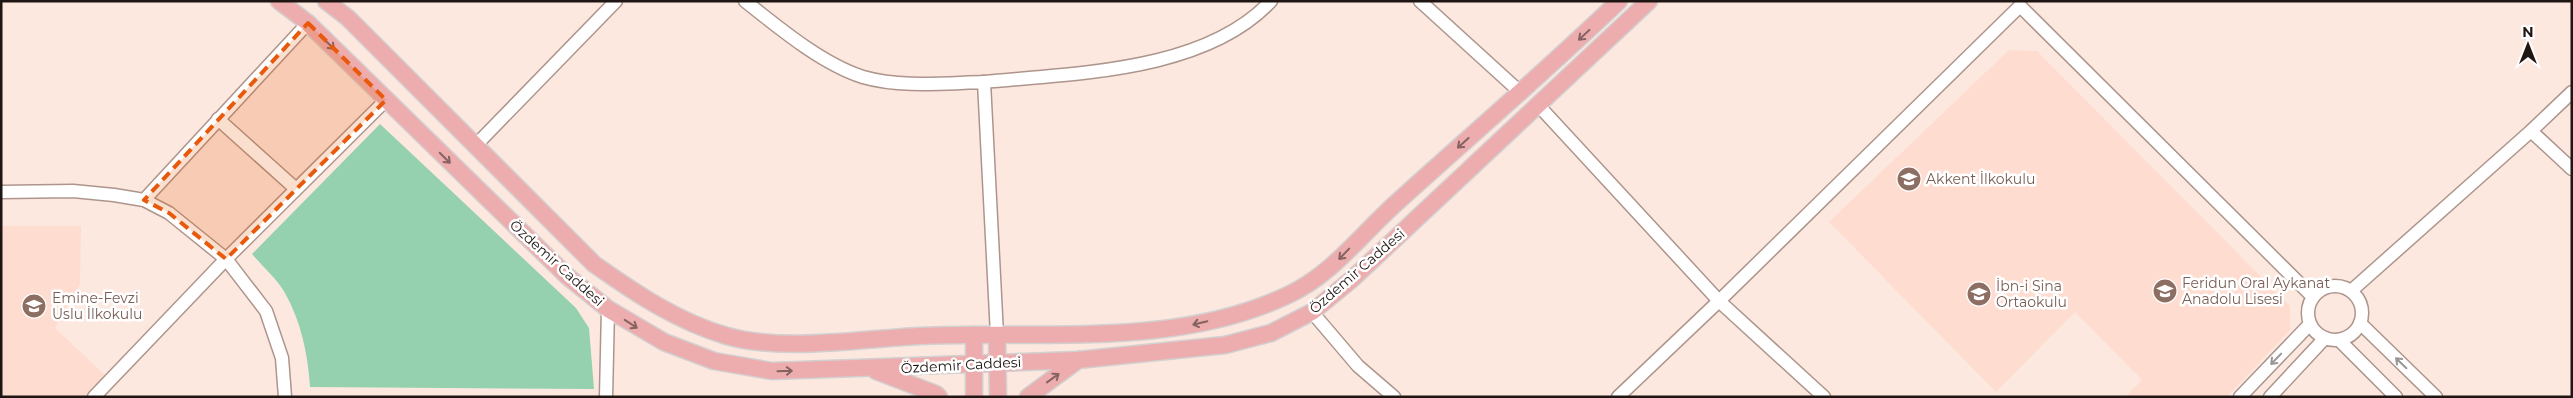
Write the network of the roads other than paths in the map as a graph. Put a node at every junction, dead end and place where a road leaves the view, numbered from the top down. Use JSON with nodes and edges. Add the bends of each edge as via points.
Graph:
{"nodes":[{"id":1,"x":279,"y":1,"type":"edge"},
{"id":2,"x":326,"y":1,"type":"edge"},
{"id":3,"x":616,"y":1,"type":"edge"},
{"id":4,"x":744,"y":1,"type":"edge"},
{"id":5,"x":1271,"y":1,"type":"edge"},
{"id":6,"x":1420,"y":1,"type":"edge"},
{"id":7,"x":1619,"y":1,"type":"edge"},
{"id":8,"x":1650,"y":1,"type":"edge"},
{"id":9,"x":308,"y":23,"type":"junction"},
{"id":10,"x":984,"y":82,"type":"junction"},
{"id":11,"x":1520,"y":92,"type":"junction"},
{"id":12,"x":2572,"y":92,"type":"edge"},
{"id":13,"x":386,"y":100,"type":"junction"},
{"id":14,"x":1539,"y":106,"type":"junction"},
{"id":15,"x":218,"y":119,"type":"junction"},
{"id":16,"x":2531,"y":131,"type":"junction"},
{"id":17,"x":476,"y":146,"type":"junction"},
{"id":18,"x":2572,"y":169,"type":"edge"},
{"id":19,"x":296,"y":189,"type":"junction"},
{"id":20,"x":1,"y":192,"type":"edge"},
{"id":21,"x":144,"y":200,"type":"junction"},
{"id":22,"x":226,"y":259,"type":"junction"},
{"id":23,"x":2351,"y":291,"type":"junction"},
{"id":24,"x":2313,"y":297,"type":"junction"},
{"id":25,"x":1720,"y":301,"type":"junction"},
{"id":26,"x":608,"y":308,"type":"junction"},
{"id":27,"x":1312,"y":312,"type":"junction"},
{"id":28,"x":2360,"y":323,"type":"junction"},
{"id":29,"x":2310,"y":324,"type":"junction"},
{"id":30,"x":974,"y":335,"type":"junction"},
{"id":31,"x":998,"y":335,"type":"junction"},
{"id":32,"x":2325,"y":338,"type":"junction"},
{"id":33,"x":2339,"y":340,"type":"junction"},
{"id":34,"x":1078,"y":360,"type":"junction"},
{"id":35,"x":998,"y":363,"type":"junction"},
{"id":36,"x":974,"y":364,"type":"junction"},
{"id":37,"x":869,"y":369,"type":"junction"},
{"id":38,"x":94,"y":397,"type":"edge"},
{"id":39,"x":285,"y":397,"type":"edge"},
{"id":40,"x":606,"y":397,"type":"edge"},
{"id":41,"x":939,"y":397,"type":"edge"},
{"id":42,"x":974,"y":397,"type":"edge"},
{"id":43,"x":998,"y":397,"type":"edge"},
{"id":44,"x":1028,"y":397,"type":"edge"},
{"id":45,"x":1394,"y":397,"type":"edge"},
{"id":46,"x":1618,"y":397,"type":"edge"},
{"id":47,"x":1824,"y":397,"type":"edge"},
{"id":48,"x":2240,"y":397,"type":"edge"},
{"id":49,"x":2270,"y":397,"type":"edge"},
{"id":50,"x":2396,"y":397,"type":"edge"},
{"id":51,"x":2436,"y":397,"type":"edge"}],
"edges":[{"from":1,"to":9,"type":"main road","name":"Özdemir Caddesi"},
{"from":2,"to":17,"type":"main road","name":"Özdemir Caddesi","via":[[348,18]]},
{"from":3,"to":17,"type":"street"},
{"from":4,"to":10,"type":"street","via":[[828,62],[863,77],[901,83]]},
{"from":5,"to":10,"type":"street","via":[[1254,19],[1216,39],[1170,57],[1089,71]]},
{"from":6,"to":11,"type":"street"},
{"from":7,"to":11,"type":"main road","name":"Özdemir Caddesi","one_way":true},
{"from":8,"to":14,"type":"main road","name":"Özdemir Caddesi"},
{"from":9,"to":13,"type":"main road","name":"Özdemir Caddesi","one_way":true},
{"from":9,"to":15,"type":"street"},
{"from":10,"to":31,"type":"street"},
{"from":11,"to":31,"type":"main road","name":"Özdemir Caddesi","one_way":true,"via":[[1373,224],[1327,272],[1289,295],[1237,315],[1177,328]]},
{"from":12,"to":16,"type":"street"},
{"from":13,"to":19,"type":"street"},
{"from":13,"to":26,"type":"main road","name":"Özdemir Caddesi","one_way":true,"via":[[567,276]]},
{"from":14,"to":25,"type":"street"},
{"from":14,"to":27,"type":"main road","name":"Özdemir Caddesi","via":[[1351,280]]},
{"from":15,"to":19,"type":"street"},
{"from":15,"to":21,"type":"street"},
{"from":16,"to":18,"type":"street"},
{"from":16,"to":23,"type":"street"},
{"from":17,"to":30,"type":"main road","name":"Özdemir Caddesi","via":[[594,264],[674,316],[728,336],[774,343]]},
{"from":19,"to":22,"type":"street"},
{"from":20,"to":21,"type":"street","via":[[73,191]]},
{"from":21,"to":22,"type":"street","via":[[169,213]]},
{"from":22,"to":38,"type":"street"},
{"from":22,"to":39,"type":"street","via":[[266,311],[282,358]]},
{"from":23,"to":24,"type":"street","via":[[2331,286]]},
{"from":23,"to":28,"type":"street","via":[[2362,309]]},
{"from":24,"to":25,"type":"street","via":[[2020,6]]},
{"from":24,"to":29,"type":"street","via":[[2308,310]]},
{"from":25,"to":46,"type":"street"},
{"from":25,"to":47,"type":"street"},
{"from":26,"to":37,"type":"main road","name":"Özdemir Caddesi","one_way":true,"via":[[664,342],[714,361],[772,371]]},
{"from":26,"to":40,"type":"street"},
{"from":27,"to":34,"type":"main road","name":"Özdemir Caddesi","via":[[1271,333],[1225,345]]},
{"from":27,"to":45,"type":"street","via":[[1358,366]]},
{"from":28,"to":33,"type":"street","via":[[2352,334]]},
{"from":51,"to":28,"type":"street","one_way":true},
{"from":29,"to":32,"type":"street"},
{"from":29,"to":48,"type":"street","one_way":true},
{"from":30,"to":31,"type":"main road","name":"Özdemir Caddesi"},
{"from":30,"to":36,"type":"main road"},
{"from":31,"to":35,"type":"main road"},
{"from":32,"to":33,"type":"street"},
{"from":32,"to":49,"type":"street"},
{"from":33,"to":50,"type":"street"},
{"from":34,"to":35,"type":"main road","name":"Özdemir Caddesi"},
{"from":44,"to":34,"type":"main road","one_way":true},
{"from":35,"to":36,"type":"main road","name":"Özdemir Caddesi"},
{"from":35,"to":43,"type":"main road"},
{"from":36,"to":37,"type":"main road","name":"Özdemir Caddesi"},
{"from":36,"to":42,"type":"main road"},
{"from":37,"to":41,"type":"main road"}]}
